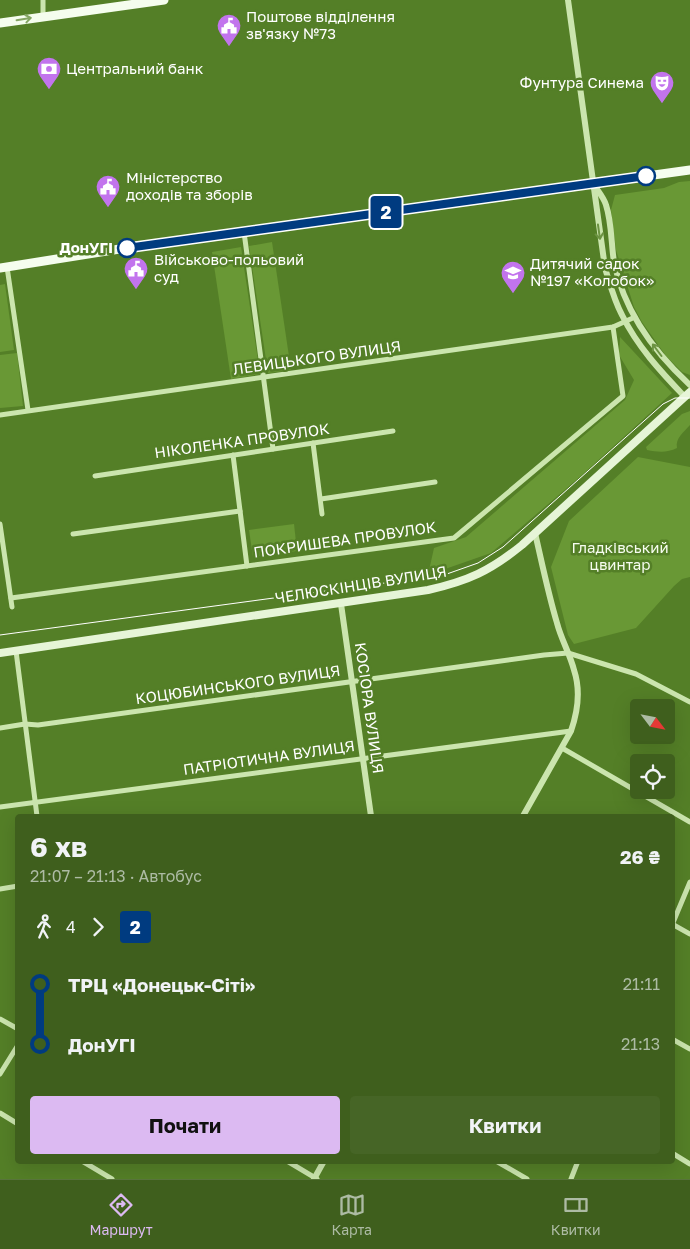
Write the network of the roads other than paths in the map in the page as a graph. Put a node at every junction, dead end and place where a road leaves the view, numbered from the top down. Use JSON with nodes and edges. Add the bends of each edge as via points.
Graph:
{"nodes":[{"id":1,"x":43,"y":0,"type":"edge"},
{"id":2,"x":164,"y":0,"type":"edge"},
{"id":3,"x":568,"y":0,"type":"edge"},
{"id":4,"x":43,"y":16,"type":"junction"},
{"id":5,"x":0,"y":23,"type":"edge"},
{"id":6,"x":690,"y":170,"type":"edge"},
{"id":7,"x":593,"y":184,"type":"junction"},
{"id":8,"x":244,"y":232,"type":"junction"},
{"id":9,"x":3,"y":267,"type":"edge"},
{"id":10,"x":635,"y":317,"type":"junction"},
{"id":11,"x":625,"y":322,"type":"junction"},
{"id":12,"x":613,"y":328,"type":"junction"},
{"id":13,"x":264,"y":378,"type":"junction"},
{"id":14,"x":690,"y":385,"type":"edge"},
{"id":15,"x":688,"y":396,"type":"edge"},
{"id":16,"x":28,"y":410,"type":"junction"},
{"id":17,"x":0,"y":415,"type":"edge"},
{"id":18,"x":393,"y":431,"type":"dead end"},
{"id":19,"x":313,"y":443,"type":"junction"},
{"id":20,"x":273,"y":449,"type":"junction"},
{"id":21,"x":232,"y":455,"type":"junction"},
{"id":22,"x":95,"y":476,"type":"dead end"},
{"id":23,"x":435,"y":482,"type":"dead end"},
{"id":24,"x":320,"y":499,"type":"junction"},
{"id":25,"x":240,"y":511,"type":"junction"},
{"id":26,"x":322,"y":514,"type":"dead end"},
{"id":27,"x":0,"y":524,"type":"edge"},
{"id":28,"x":535,"y":533,"type":"junction"},
{"id":29,"x":73,"y":534,"type":"dead end"},
{"id":30,"x":247,"y":566,"type":"junction"},
{"id":31,"x":11,"y":598,"type":"junction"},
{"id":32,"x":341,"y":604,"type":"junction"},
{"id":33,"x":12,"y":607,"type":"dead end"},
{"id":34,"x":16,"y":651,"type":"junction"},
{"id":35,"x":0,"y":653,"type":"edge"},
{"id":36,"x":568,"y":653,"type":"junction"},
{"id":37,"x":352,"y":682,"type":"junction"},
{"id":38,"x":690,"y":702,"type":"edge"},
{"id":39,"x":25,"y":724,"type":"junction"},
{"id":40,"x":0,"y":728,"type":"edge"},
{"id":41,"x":571,"y":731,"type":"junction"},
{"id":42,"x":562,"y":748,"type":"junction"},
{"id":43,"x":364,"y":758,"type":"junction"},
{"id":44,"x":35,"y":802,"type":"junction"},
{"id":45,"x":0,"y":807,"type":"edge"},
{"id":46,"x":37,"y":814,"type":"edge"},
{"id":47,"x":371,"y":814,"type":"edge"},
{"id":48,"x":524,"y":814,"type":"edge"},
{"id":49,"x":690,"y":822,"type":"edge"},
{"id":50,"x":690,"y":882,"type":"edge"},
{"id":51,"x":15,"y":886,"type":"edge"},
{"id":52,"x":0,"y":889,"type":"edge"},
{"id":53,"x":675,"y":920,"type":"edge"},
{"id":54,"x":675,"y":926,"type":"edge"},
{"id":55,"x":690,"y":934,"type":"edge"},
{"id":56,"x":0,"y":1019,"type":"edge"},
{"id":57,"x":15,"y":1027,"type":"edge"},
{"id":58,"x":675,"y":1041,"type":"edge"},
{"id":59,"x":690,"y":1049,"type":"edge"},
{"id":60,"x":15,"y":1050,"type":"edge"},
{"id":61,"x":0,"y":1074,"type":"edge"},
{"id":62,"x":0,"y":1113,"type":"edge"},
{"id":63,"x":15,"y":1122,"type":"edge"},
{"id":64,"x":675,"y":1155,"type":"edge"},
{"id":65,"x":87,"y":1164,"type":"edge"},
{"id":66,"x":292,"y":1164,"type":"edge"},
{"id":67,"x":322,"y":1164,"type":"edge"},
{"id":68,"x":501,"y":1164,"type":"edge"},
{"id":69,"x":577,"y":1164,"type":"edge"},
{"id":70,"x":690,"y":1164,"type":"edge"},
{"id":71,"x":315,"y":1178,"type":"edge"},
{"id":72,"x":112,"y":1179,"type":"edge"},
{"id":73,"x":527,"y":1179,"type":"edge"},
{"id":74,"x":571,"y":1179,"type":"edge"}],
"edges":[{"from":1,"to":4,"type":"street"},
{"from":2,"to":4,"type":"main road"},
{"from":3,"to":7,"type":"street"},
{"from":5,"to":4,"type":"main road","one_way":true},
{"from":6,"to":7,"type":"main road"},
{"from":7,"to":8,"type":"main road"},
{"from":7,"to":10,"type":"street","via":[[606,203],[615,263]]},
{"from":7,"to":11,"type":"street","one_way":true,"via":[[605,268]]},
{"from":8,"to":9,"type":"main road"},
{"from":8,"to":13,"type":"street"},
{"from":9,"to":16,"type":"street"},
{"from":10,"to":11,"type":"street","name":"ЛЕВИЦЬКОГО ВУЛИЦЯ"},
{"from":14,"to":10,"type":"street","one_way":true,"via":[[663,359]]},
{"from":11,"to":12,"type":"street","name":"ЛЕВИЦЬКОГО ВУЛИЦЯ"},
{"from":11,"to":15,"type":"street","via":[[649,357]]},
{"from":12,"to":13,"type":"street","name":"ЛЕВИЦЬКОГО ВУЛИЦЯ"},
{"from":12,"to":30,"type":"street","name":"ПОКРИШЕВА ПРОВУЛОК","via":[[623,396],[454,538]]},
{"from":13,"to":16,"type":"street","name":"ЛЕВИЦЬКОГО ВУЛИЦЯ"},
{"from":13,"to":20,"type":"street"},
{"from":15,"to":28,"type":"main road","name":"ЧЕЛЮСКІНЦІВ ВУЛИЦЯ"},
{"from":16,"to":17,"type":"street","name":"ЛЕВИЦЬКОГО ВУЛИЦЯ"},
{"from":18,"to":19,"type":"street","name":"НІКОЛЕНКА ПРОВУЛОК"},
{"from":19,"to":20,"type":"street","name":"НІКОЛЕНКА ПРОВУЛОК"},
{"from":19,"to":24,"type":"street"},
{"from":20,"to":21,"type":"street","name":"НІКОЛЕНКА ПРОВУЛОК"},
{"from":21,"to":22,"type":"street","name":"НІКОЛЕНКА ПРОВУЛОК"},
{"from":21,"to":25,"type":"street"},
{"from":23,"to":24,"type":"street"},
{"from":24,"to":26,"type":"street"},
{"from":25,"to":29,"type":"street"},
{"from":25,"to":30,"type":"street"},
{"from":27,"to":31,"type":"street"},
{"from":28,"to":32,"type":"main road","name":"ЧЕЛЮСКІНЦІВ ВУЛИЦЯ","via":[[504,559],[468,579],[428,590]]},
{"from":28,"to":36,"type":"street","via":[[557,626]]},
{"from":30,"to":31,"type":"street","name":"ПОКРИШЕВА ПРОВУЛОК"},
{"from":31,"to":33,"type":"street"},
{"from":32,"to":34,"type":"main road","name":"ЧЕЛЮСКІНЦІВ ВУЛИЦЯ"},
{"from":32,"to":37,"type":"street","name":"КОСІОРА ВУЛИЦЯ"},
{"from":34,"to":35,"type":"main road","name":"ЧЕЛЮСКІНЦІВ ВУЛИЦЯ"},
{"from":34,"to":39,"type":"street"},
{"from":36,"to":37,"type":"street","name":"КОЦЮБИНСЬКОГО ВУЛИЦЯ"},
{"from":36,"to":38,"type":"street","via":[[636,674]]},
{"from":36,"to":41,"type":"street","via":[[577,683],[578,702]]},
{"from":37,"to":39,"type":"street","name":"КОЦЮБИНСЬКОГО ВУЛИЦЯ","via":[[38,725]]},
{"from":37,"to":43,"type":"street","name":"КОСІОРА ВУЛИЦЯ"},
{"from":39,"to":40,"type":"street","name":"КОЦЮБИНСЬКОГО ВУЛИЦЯ"},
{"from":39,"to":44,"type":"street"},
{"from":41,"to":42,"type":"street"},
{"from":41,"to":43,"type":"street","name":"ПАТРІОТИЧНА ВУЛИЦЯ"},
{"from":42,"to":48,"type":"street"},
{"from":42,"to":49,"type":"street"},
{"from":43,"to":44,"type":"street","name":"ПАТРІОТИЧНА ВУЛИЦЯ"},
{"from":43,"to":47,"type":"street","name":"КОСІОРА ВУЛИЦЯ"},
{"from":44,"to":45,"type":"street","name":"ПАТРІОТИЧНА ВУЛИЦЯ"},
{"from":44,"to":46,"type":"street"},
{"from":50,"to":53,"type":"street"},
{"from":51,"to":52,"type":"street"},
{"from":54,"to":55,"type":"street"},
{"from":56,"to":57,"type":"street"},
{"from":58,"to":59,"type":"street"},
{"from":60,"to":61,"type":"street"},
{"from":62,"to":63,"type":"street"},
{"from":64,"to":70,"type":"street"},
{"from":65,"to":72,"type":"street"},
{"from":66,"to":71,"type":"street"},
{"from":67,"to":71,"type":"street"},
{"from":68,"to":73,"type":"street"},
{"from":69,"to":74,"type":"street"}]}
